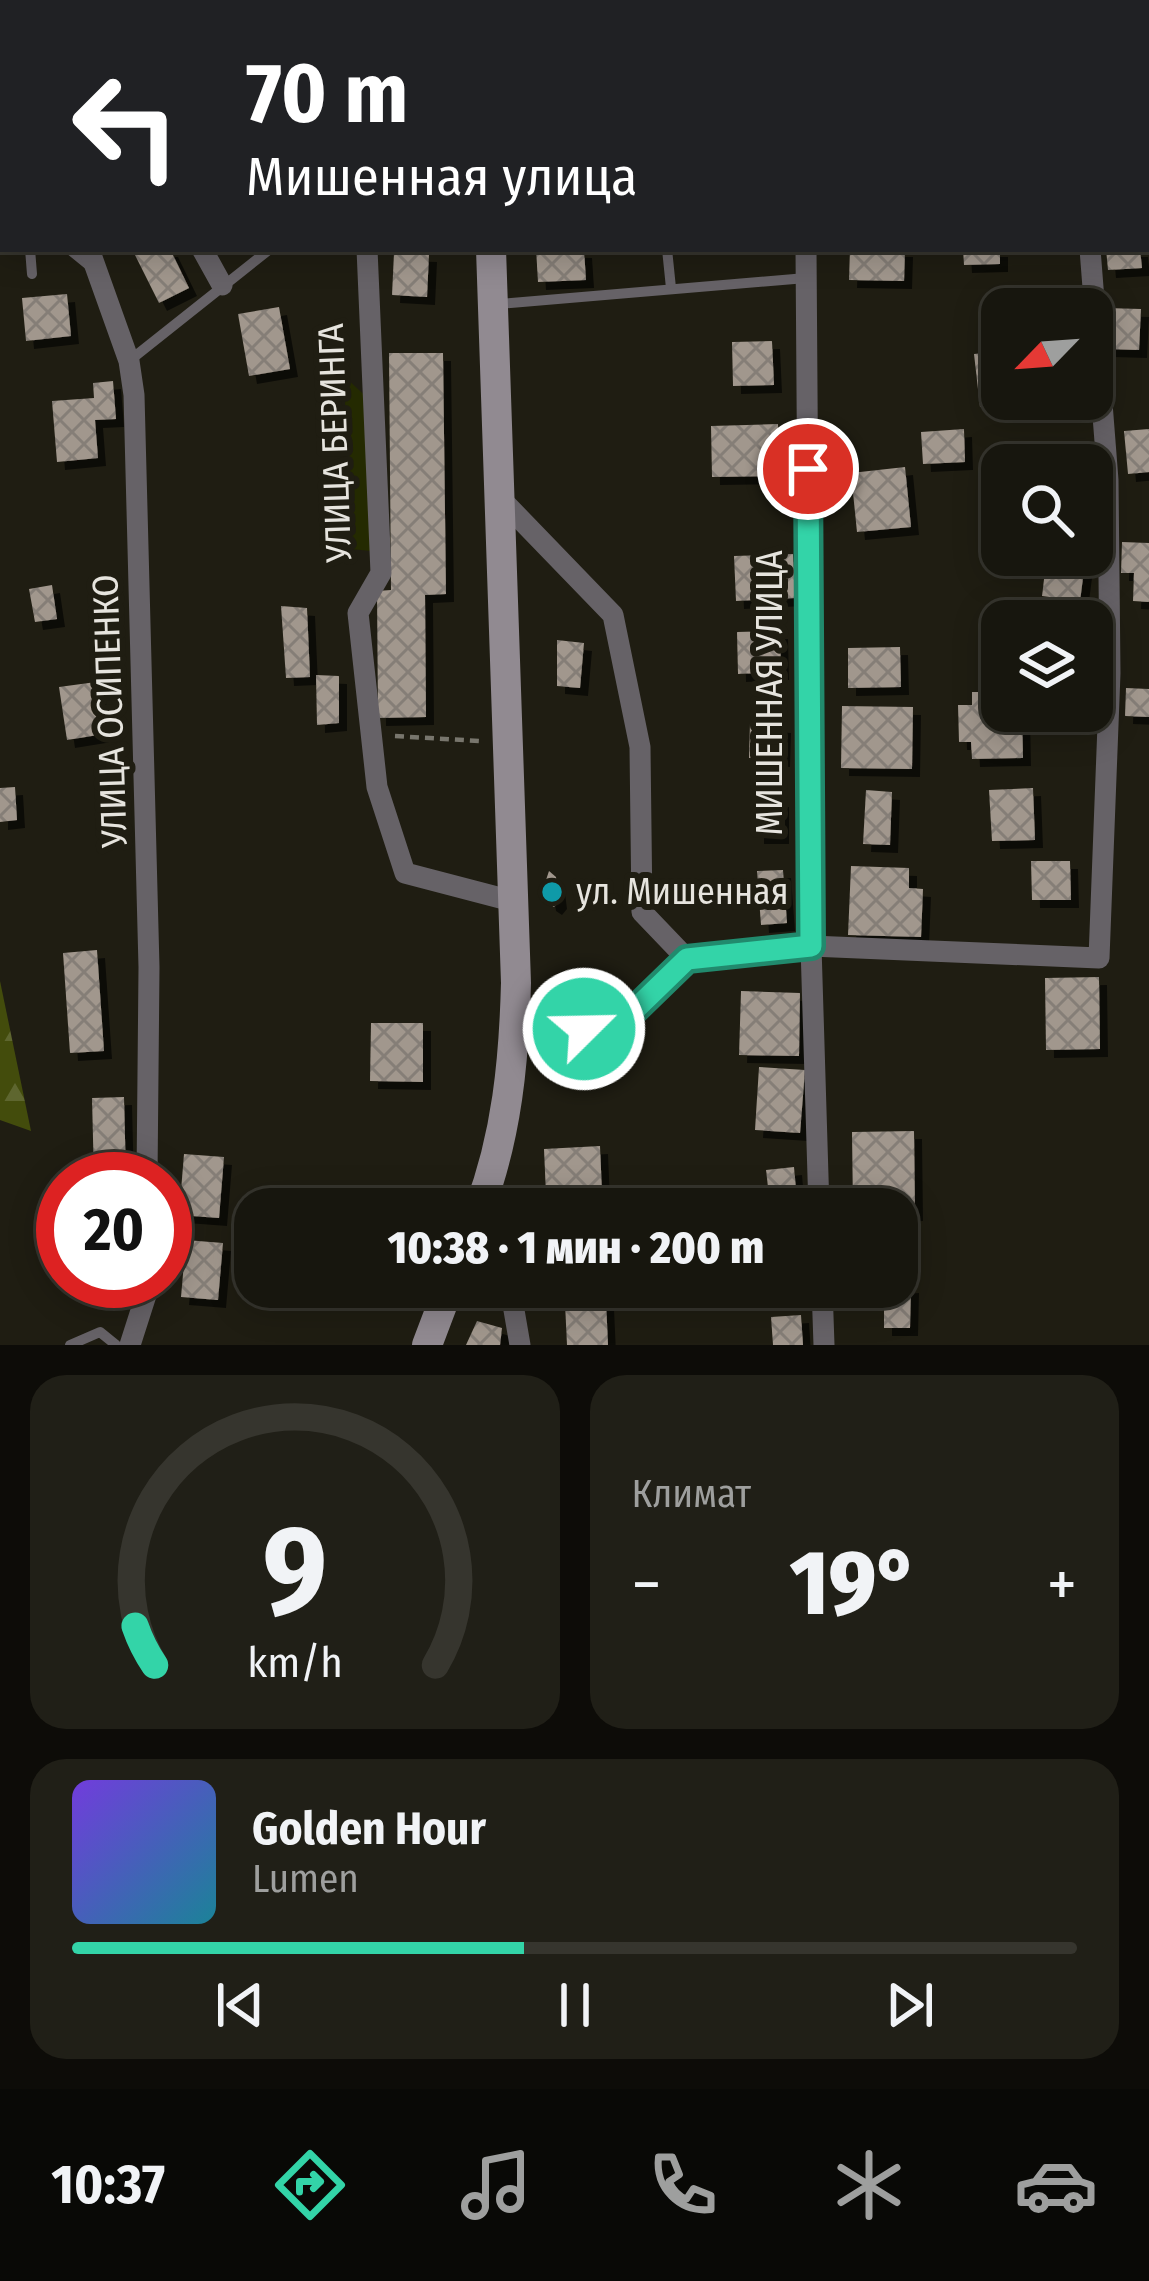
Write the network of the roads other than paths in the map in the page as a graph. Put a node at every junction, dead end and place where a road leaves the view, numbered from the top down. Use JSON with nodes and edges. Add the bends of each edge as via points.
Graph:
{"nodes":[{"id":1,"x":30,"y":252,"type":"edge"},
{"id":2,"x":72,"y":252,"type":"edge"},
{"id":3,"x":90,"y":252,"type":"edge"},
{"id":4,"x":204,"y":252,"type":"edge"},
{"id":5,"x":266,"y":252,"type":"edge"},
{"id":6,"x":367,"y":252,"type":"edge"},
{"id":7,"x":491,"y":252,"type":"edge"},
{"id":8,"x":667,"y":252,"type":"edge"},
{"id":9,"x":806,"y":252,"type":"edge"},
{"id":10,"x":1090,"y":252,"type":"edge"},
{"id":11,"x":32,"y":274,"type":"dead end"},
{"id":12,"x":102,"y":278,"type":"junction"},
{"id":13,"x":806,"y":278,"type":"junction"},
{"id":14,"x":222,"y":285,"type":"junction"},
{"id":15,"x":670,"y":288,"type":"junction"},
{"id":16,"x":494,"y":304,"type":"junction"},
{"id":17,"x":129,"y":361,"type":"junction"},
{"id":18,"x":497,"y":495,"type":"junction"},
{"id":19,"x":512,"y":901,"type":"junction"},
{"id":20,"x":811,"y":946,"type":"junction"},
{"id":21,"x":687,"y":959,"type":"junction"},
{"id":22,"x":515,"y":1040,"type":"junction"},
{"id":23,"x":147,"y":1152,"type":"edge"},
{"id":24,"x":490,"y":1188,"type":"edge"},
{"id":25,"x":818,"y":1188,"type":"edge"},
{"id":26,"x":142,"y":1308,"type":"edge"},
{"id":27,"x":441,"y":1308,"type":"edge"},
{"id":28,"x":514,"y":1308,"type":"edge"},
{"id":29,"x":823,"y":1308,"type":"edge"},
{"id":30,"x":70,"y":1345,"type":"edge"},
{"id":31,"x":116,"y":1345,"type":"edge"},
{"id":32,"x":130,"y":1345,"type":"edge"},
{"id":33,"x":427,"y":1345,"type":"edge"},
{"id":34,"x":520,"y":1345,"type":"edge"},
{"id":35,"x":824,"y":1345,"type":"edge"}],
"edges":[{"from":1,"to":11,"type":"lane"},
{"from":2,"to":12,"type":"lane"},
{"from":3,"to":12,"type":"street","name":"УЛИЦА ОСИПЕНКО"},
{"from":4,"to":14,"type":"street"},
{"from":5,"to":14,"type":"lane"},
{"from":6,"to":19,"type":"street","name":"УЛИЦА БЕРИНГА","via":[[381,573],[358,614],[376,787],[405,874]]},
{"from":7,"to":16,"type":"main road"},
{"from":8,"to":15,"type":"lane"},
{"from":9,"to":13,"type":"street","name":"МИШЕННАЯ УЛИЦА"},
{"from":10,"to":20,"type":"street","via":[[1110,673],[1099,958]]},
{"from":12,"to":17,"type":"street","name":"УЛИЦА ОСИПЕНКО"},
{"from":13,"to":15,"type":"lane"},
{"from":13,"to":20,"type":"street","name":"МИШЕННАЯ УЛИЦА"},
{"from":14,"to":17,"type":"lane"},
{"from":15,"to":16,"type":"lane"},
{"from":16,"to":18,"type":"main road"},
{"from":17,"to":23,"type":"street","name":"УЛИЦА ОСИПЕНКО","via":[[149,967]]},
{"from":18,"to":19,"type":"main road"},
{"from":18,"to":21,"type":"street","via":[[613,615],[640,746],[642,912]]},
{"from":19,"to":22,"type":"main road"},
{"from":20,"to":21,"type":"street"},
{"from":20,"to":25,"type":"street","name":"МИШЕННАЯ УЛИЦА"},
{"from":21,"to":22,"type":"lane","via":[[620,1024]]},
{"from":22,"to":24,"type":"main road"},
{"from":26,"to":32,"type":"street"},
{"from":27,"to":33,"type":"main road"},
{"from":28,"to":34,"type":"street"},
{"from":29,"to":35,"type":"street"},
{"from":30,"to":31,"type":"lane","via":[[100,1332]]}]}
